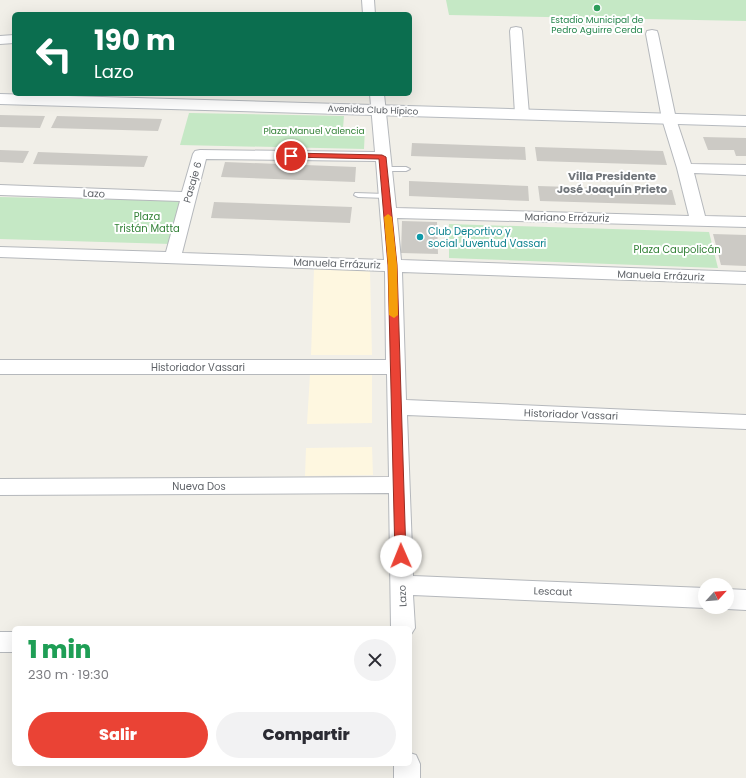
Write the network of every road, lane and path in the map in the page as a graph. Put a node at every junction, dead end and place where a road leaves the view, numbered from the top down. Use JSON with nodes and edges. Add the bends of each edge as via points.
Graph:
{"nodes":[{"id":1,"x":368,"y":0,"type":"edge"},
{"id":2,"x":370,"y":12,"type":"edge"},
{"id":3,"x":516,"y":31,"type":"dead end"},
{"id":4,"x":652,"y":34,"type":"dead end"},
{"id":5,"x":12,"y":39,"type":"edge"},
{"id":6,"x":0,"y":40,"type":"edge"},
{"id":7,"x":0,"y":99,"type":"edge"},
{"id":8,"x":377,"y":102,"type":"edge"},
{"id":9,"x":522,"y":114,"type":"junction"},
{"id":10,"x":669,"y":119,"type":"junction"},
{"id":11,"x":746,"y":121,"type":"edge"},
{"id":12,"x":383,"y":163,"type":"junction"},
{"id":13,"x":685,"y":168,"type":"junction"},
{"id":14,"x":406,"y":169,"type":"dead end"},
{"id":15,"x":746,"y":170,"type":"edge"},
{"id":16,"x":0,"y":190,"type":"edge"},
{"id":17,"x":358,"y":195,"type":"dead end"},
{"id":18,"x":386,"y":196,"type":"junction"},
{"id":19,"x":188,"y":197,"type":"junction"},
{"id":20,"x":388,"y":213,"type":"junction"},
{"id":21,"x":698,"y":220,"type":"junction"},
{"id":22,"x":746,"y":222,"type":"edge"},
{"id":23,"x":0,"y":252,"type":"edge"},
{"id":24,"x":173,"y":257,"type":"junction"},
{"id":25,"x":392,"y":265,"type":"junction"},
{"id":26,"x":746,"y":278,"type":"edge"},
{"id":27,"x":0,"y":367,"type":"edge"},
{"id":28,"x":395,"y":367,"type":"junction"},
{"id":29,"x":396,"y":407,"type":"junction"},
{"id":30,"x":746,"y":422,"type":"edge"},
{"id":31,"x":399,"y":485,"type":"junction"},
{"id":32,"x":0,"y":487,"type":"edge"},
{"id":33,"x":402,"y":585,"type":"junction"},
{"id":34,"x":698,"y":598,"type":"edge"},
{"id":35,"x":734,"y":599,"type":"edge"},
{"id":36,"x":746,"y":600,"type":"edge"},
{"id":37,"x":403,"y":626,"type":"edge"},
{"id":38,"x":0,"y":642,"type":"edge"},
{"id":39,"x":12,"y":642,"type":"edge"},
{"id":40,"x":407,"y":766,"type":"edge"},
{"id":41,"x":407,"y":778,"type":"edge"}],
"edges":[{"from":1,"to":2,"type":"street"},
{"from":3,"to":9,"type":"street"},
{"from":4,"to":10,"type":"street"},
{"from":5,"to":6,"type":"street"},
{"from":7,"to":8,"type":"main road","name":"Avenida Club Hípico"},
{"from":8,"to":9,"type":"main road","name":"Avenida Club Hípico"},
{"from":8,"to":12,"type":"street","name":"Lazo"},
{"from":9,"to":10,"type":"main road","name":"Avenida Club Hípico"},
{"from":10,"to":11,"type":"main road","name":"Avenida Club Hípico"},
{"from":10,"to":13,"type":"street"},
{"from":12,"to":14,"type":"lane"},
{"from":12,"to":18,"type":"street","name":"Lazo"},
{"from":12,"to":19,"type":"street","name":"Pasaje 6","via":[[200,154]]},
{"from":13,"to":15,"type":"street"},
{"from":13,"to":21,"type":"street"},
{"from":16,"to":19,"type":"street","name":"Lazo"},
{"from":17,"to":18,"type":"lane"},
{"from":18,"to":20,"type":"street","name":"Lazo"},
{"from":19,"to":24,"type":"street","name":"Pasaje 6"},
{"from":20,"to":21,"type":"street","name":"Mariano Errázuriz"},
{"from":20,"to":25,"type":"street","name":"Lazo"},
{"from":21,"to":22,"type":"street","name":"Mariano Errázuriz"},
{"from":23,"to":24,"type":"street","name":"Manuela Errázuriz"},
{"from":24,"to":25,"type":"street","name":"Manuela Errázuriz"},
{"from":25,"to":26,"type":"street","name":"Manuela Errázuriz"},
{"from":25,"to":28,"type":"street","name":"Lazo"},
{"from":27,"to":28,"type":"street","name":"Historiador Vassari"},
{"from":28,"to":29,"type":"street","name":"Lazo"},
{"from":29,"to":30,"type":"street","name":"Historiador Vassari"},
{"from":29,"to":31,"type":"street","name":"Lazo"},
{"from":31,"to":32,"type":"street","name":"Nueva Dos"},
{"from":31,"to":33,"type":"street","name":"Lazo"},
{"from":33,"to":34,"type":"street","name":"Lescaut"},
{"from":33,"to":37,"type":"street","name":"Lazo"},
{"from":35,"to":36,"type":"street"},
{"from":38,"to":39,"type":"street"},
{"from":40,"to":41,"type":"street"}]}
